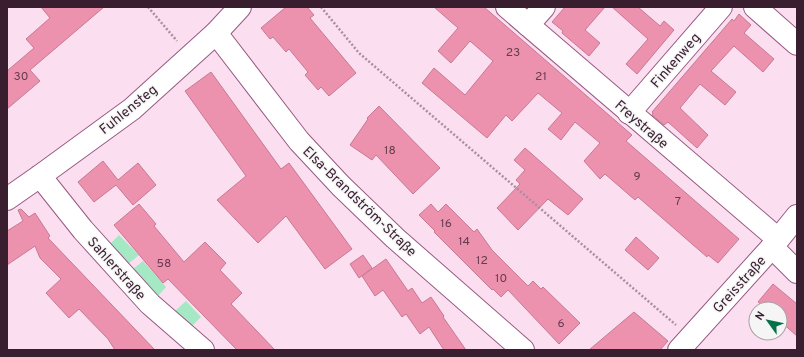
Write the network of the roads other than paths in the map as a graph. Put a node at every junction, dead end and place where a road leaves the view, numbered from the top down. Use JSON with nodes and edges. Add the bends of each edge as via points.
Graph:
{"nodes":[{"id":1,"x":240,"y":7,"type":"edge"},
{"id":2,"x":507,"y":7,"type":"edge"},
{"id":3,"x":544,"y":7,"type":"edge"},
{"id":4,"x":721,"y":7,"type":"edge"},
{"id":5,"x":755,"y":7,"type":"edge"},
{"id":6,"x":528,"y":25,"type":"junction"},
{"id":7,"x":216,"y":33,"type":"junction"},
{"id":8,"x":797,"y":44,"type":"edge"},
{"id":9,"x":629,"y":113,"type":"junction"},
{"id":10,"x":40,"y":176,"type":"junction"},
{"id":11,"x":7,"y":199,"type":"edge"},
{"id":12,"x":797,"y":216,"type":"edge"},
{"id":13,"x":775,"y":243,"type":"junction"},
{"id":14,"x":797,"y":272,"type":"edge"},
{"id":15,"x":685,"y":344,"type":"edge"},
{"id":16,"x":203,"y":350,"type":"edge"},
{"id":17,"x":523,"y":350,"type":"edge"}],
"edges":[{"from":1,"to":7,"type":"street","name":"Fuhlensteg"},
{"from":2,"to":6,"type":"street","name":"Freystraße"},
{"from":3,"to":6,"type":"street"},
{"from":4,"to":9,"type":"street","name":"Finkenweg"},
{"from":5,"to":8,"type":"street"},
{"from":6,"to":9,"type":"street","name":"Freystraße"},
{"from":7,"to":10,"type":"street","name":"Fuhlensteg","via":[[132,109]]},
{"from":7,"to":17,"type":"street","name":"Elsa-Brandström-Straße","via":[[299,141],[341,186],[395,238]]},
{"from":9,"to":13,"type":"street","name":"Freystraße"},
{"from":10,"to":11,"type":"street","name":"Fuhlensteg"},
{"from":10,"to":16,"type":"street","name":"Sahlerstraße","via":[[83,230],[150,304]]},
{"from":12,"to":13,"type":"street","name":"Greisstraße"},
{"from":13,"to":14,"type":"street","name":"Freystraße"},
{"from":13,"to":15,"type":"street","name":"Greisstraße"}]}
